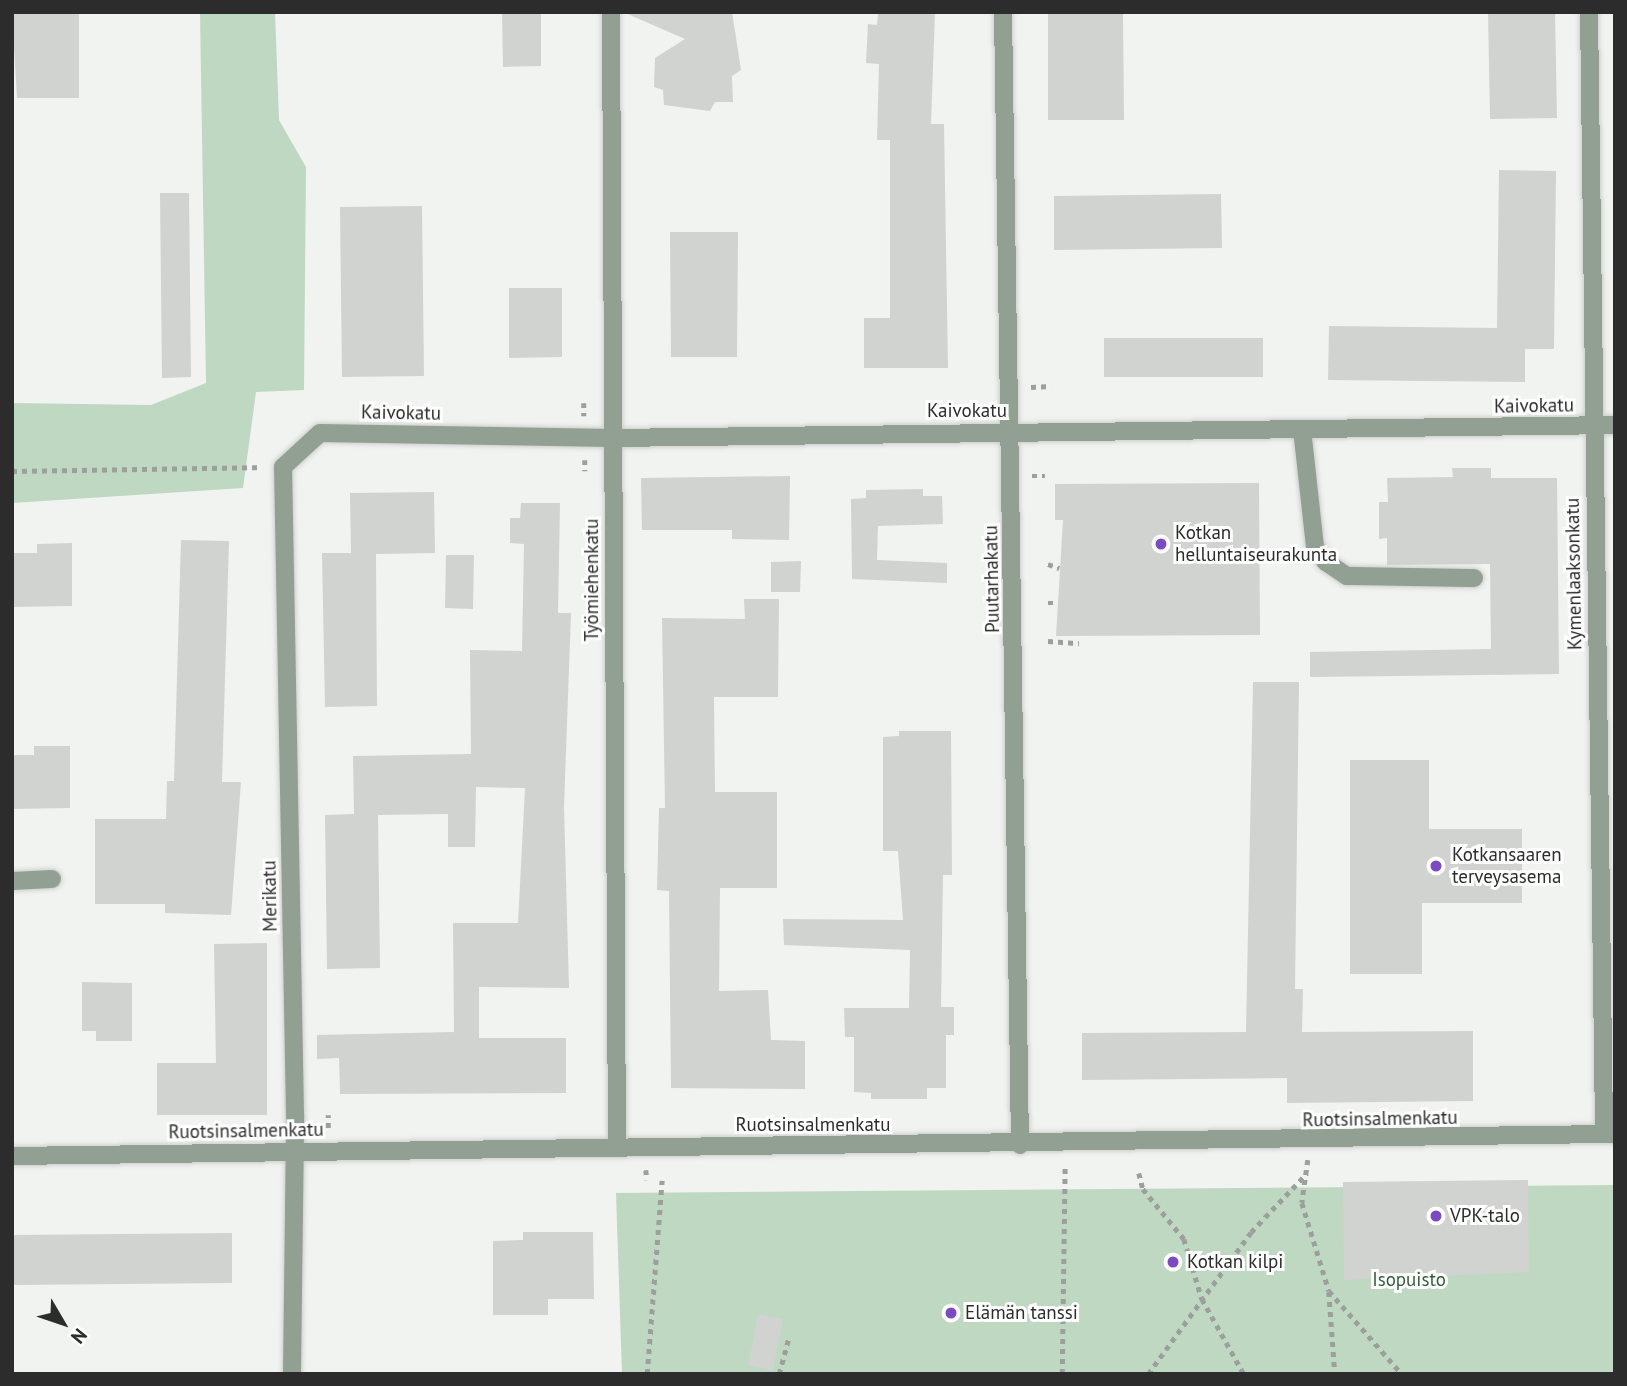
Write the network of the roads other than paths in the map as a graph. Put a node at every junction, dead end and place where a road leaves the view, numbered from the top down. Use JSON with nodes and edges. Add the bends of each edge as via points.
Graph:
{"nodes":[{"id":1,"x":611,"y":12,"type":"edge"},
{"id":2,"x":1003,"y":12,"type":"edge"},
{"id":3,"x":1589,"y":12,"type":"edge"},
{"id":4,"x":1615,"y":425,"type":"edge"},
{"id":5,"x":1591,"y":426,"type":"junction"},
{"id":6,"x":1302,"y":429,"type":"junction"},
{"id":7,"x":1012,"y":432,"type":"junction"},
{"id":8,"x":612,"y":438,"type":"junction"},
{"id":9,"x":283,"y":467,"type":"joint"},
{"id":10,"x":1474,"y":578,"type":"dead end"},
{"id":11,"x":52,"y":879,"type":"dead end"},
{"id":12,"x":12,"y":881,"type":"edge"},
{"id":13,"x":1609,"y":1135,"type":"edge"},
{"id":14,"x":1020,"y":1146,"type":"junction"},
{"id":15,"x":617,"y":1147,"type":"junction"},
{"id":16,"x":295,"y":1151,"type":"junction"},
{"id":17,"x":12,"y":1156,"type":"edge"},
{"id":18,"x":292,"y":1374,"type":"edge"}],
"edges":[{"from":1,"to":8,"type":"street","name":"Työmiehenkatu"},
{"from":2,"to":7,"type":"street","name":"Puutarhakatu"},
{"from":3,"to":5,"type":"street","name":"Kymenlaaksonkatu"},
{"from":4,"to":5,"type":"street","name":"Kaivokatu"},
{"from":5,"to":6,"type":"street","name":"Kaivokatu"},
{"from":5,"to":13,"type":"street","name":"Kymenlaaksonkatu"},
{"from":6,"to":7,"type":"street","name":"Kaivokatu"},
{"from":6,"to":10,"type":"street","via":[[1315,547],[1326,562],[1347,576]]},
{"from":7,"to":8,"type":"street","name":"Kaivokatu"},
{"from":7,"to":14,"type":"street","name":"Puutarhakatu"},
{"from":8,"to":9,"type":"street","name":"Kaivokatu","via":[[320,433]]},
{"from":8,"to":15,"type":"street","name":"Työmiehenkatu"},
{"from":9,"to":16,"type":"street","name":"Merikatu"},
{"from":11,"to":12,"type":"street"},
{"from":13,"to":14,"type":"street","name":"Ruotsinsalmenkatu"},
{"from":14,"to":15,"type":"street","name":"Ruotsinsalmenkatu"},
{"from":15,"to":16,"type":"street","name":"Ruotsinsalmenkatu"},
{"from":16,"to":17,"type":"street","name":"Ruotsinsalmenkatu"},
{"from":16,"to":18,"type":"street","name":"Merikatu"}]}
